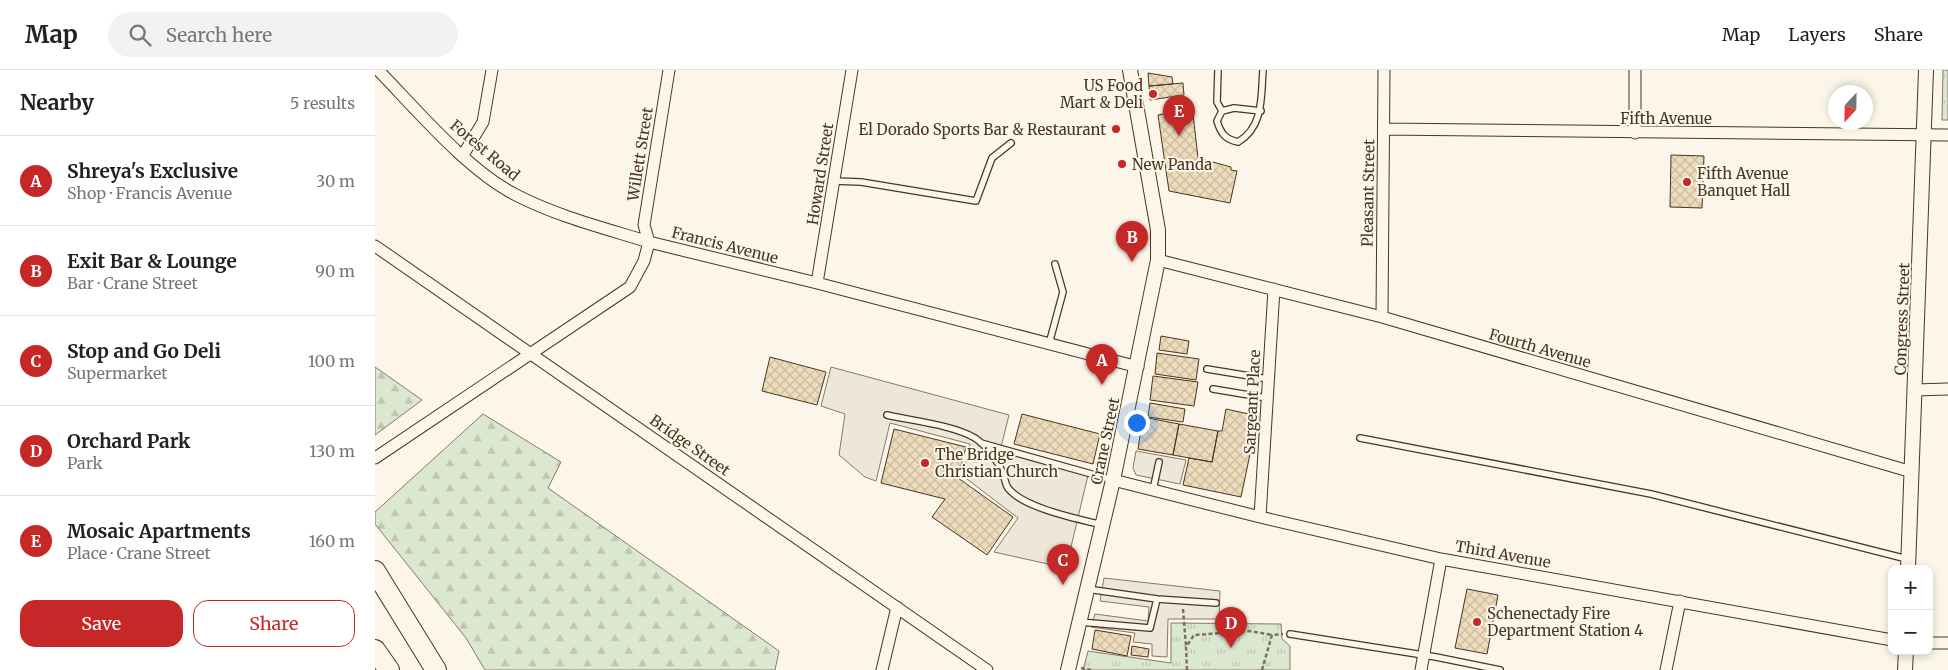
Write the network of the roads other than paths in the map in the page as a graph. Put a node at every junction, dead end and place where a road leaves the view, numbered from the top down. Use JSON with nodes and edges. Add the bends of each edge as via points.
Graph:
{"nodes":[{"id":1,"x":378,"y":70,"type":"edge"},
{"id":2,"x":492,"y":70,"type":"edge"},
{"id":3,"x":669,"y":70,"type":"edge"},
{"id":4,"x":852,"y":70,"type":"edge"},
{"id":5,"x":1129,"y":70,"type":"edge"},
{"id":6,"x":1218,"y":70,"type":"edge"},
{"id":7,"x":1263,"y":70,"type":"edge"},
{"id":8,"x":1384,"y":70,"type":"edge"},
{"id":9,"x":1635,"y":70,"type":"edge"},
{"id":10,"x":1926,"y":70,"type":"edge"},
{"id":11,"x":1222,"y":111,"type":"junction"},
{"id":12,"x":1261,"y":111,"type":"junction"},
{"id":13,"x":1384,"y":129,"type":"junction"},
{"id":14,"x":1635,"y":134,"type":"junction"},
{"id":15,"x":1924,"y":135,"type":"junction"},
{"id":16,"x":1948,"y":135,"type":"edge"},
{"id":17,"x":1011,"y":143,"type":"dead end"},
{"id":18,"x":463,"y":155,"type":"junction"},
{"id":19,"x":834,"y":181,"type":"junction"},
{"id":20,"x":649,"y":242,"type":"junction"},
{"id":21,"x":375,"y":246,"type":"edge"},
{"id":22,"x":1158,"y":260,"type":"junction"},
{"id":23,"x":1055,"y":264,"type":"dead end"},
{"id":24,"x":817,"y":282,"type":"junction"},
{"id":25,"x":1274,"y":288,"type":"junction"},
{"id":26,"x":1382,"y":317,"type":"junction"},
{"id":27,"x":1049,"y":344,"type":"junction"},
{"id":28,"x":532,"y":353,"type":"junction"},
{"id":29,"x":1138,"y":367,"type":"junction"},
{"id":30,"x":1207,"y":369,"type":"dead end"},
{"id":31,"x":1268,"y":379,"type":"junction"},
{"id":32,"x":1948,"y":389,"type":"edge"},
{"id":33,"x":1213,"y":390,"type":"dead end"},
{"id":34,"x":1915,"y":390,"type":"junction"},
{"id":35,"x":1267,"y":398,"type":"junction"},
{"id":36,"x":887,"y":415,"type":"dead end"},
{"id":37,"x":1360,"y":438,"type":"dead end"},
{"id":38,"x":980,"y":443,"type":"junction"},
{"id":39,"x":375,"y":458,"type":"edge"},
{"id":40,"x":1159,"y":462,"type":"dead end"},
{"id":41,"x":1912,"y":472,"type":"junction"},
{"id":42,"x":1113,"y":480,"type":"junction"},
{"id":43,"x":1153,"y":490,"type":"junction"},
{"id":44,"x":1260,"y":517,"type":"junction"},
{"id":45,"x":1103,"y":525,"type":"junction"},
{"id":46,"x":1441,"y":559,"type":"junction"},
{"id":47,"x":1909,"y":564,"type":"edge"},
{"id":48,"x":375,"y":571,"type":"edge"},
{"id":49,"x":1087,"y":589,"type":"junction"},
{"id":50,"x":1157,"y":599,"type":"junction"},
{"id":51,"x":1680,"y":601,"type":"junction"},
{"id":52,"x":1216,"y":603,"type":"dead end"},
{"id":53,"x":897,"y":607,"type":"junction"},
{"id":54,"x":401,"y":612,"type":"junction"},
{"id":55,"x":1079,"y":622,"type":"junction"},
{"id":56,"x":1290,"y":634,"type":"road end"},
{"id":57,"x":1888,"y":639,"type":"edge"},
{"id":58,"x":1933,"y":643,"type":"edge"},
{"id":59,"x":1948,"y":643,"type":"edge"},
{"id":60,"x":375,"y":650,"type":"edge"},
{"id":61,"x":1906,"y":655,"type":"edge"},
{"id":62,"x":1423,"y":656,"type":"junction"},
{"id":63,"x":389,"y":670,"type":"edge"},
{"id":64,"x":436,"y":670,"type":"edge"},
{"id":65,"x":440,"y":670,"type":"edge"},
{"id":66,"x":882,"y":670,"type":"edge"},
{"id":67,"x":987,"y":670,"type":"edge"},
{"id":68,"x":1068,"y":670,"type":"edge"},
{"id":69,"x":1421,"y":670,"type":"edge"},
{"id":70,"x":1500,"y":670,"type":"edge"},
{"id":71,"x":1666,"y":670,"type":"edge"},
{"id":72,"x":1905,"y":670,"type":"edge"}],
"edges":[{"from":1,"to":18,"type":"street","name":"Forest Road"},
{"from":2,"to":18,"type":"street","via":[[483,122]]},
{"from":3,"to":20,"type":"street","name":"Willett Street","via":[[644,225]]},
{"from":4,"to":19,"type":"street","name":"Howard Street"},
{"from":5,"to":22,"type":"street","name":"Crane Street","via":[[1158,230]]},
{"from":6,"to":11,"type":"lane","via":[[1217,102]]},
{"from":7,"to":12,"type":"lane"},
{"from":8,"to":13,"type":"street","name":"Pleasant Street"},
{"from":9,"to":14,"type":"street"},
{"from":10,"to":15,"type":"street","name":"Congress Street"},
{"from":11,"to":12,"type":"lane","via":[[1235,108]]},
{"from":11,"to":12,"type":"lane","via":[[1217,121],[1220,131],[1227,140],[1238,142],[1248,136]]},
{"from":13,"to":14,"type":"street","name":"Fifth Avenue"},
{"from":13,"to":26,"type":"street","name":"Pleasant Street"},
{"from":14,"to":15,"type":"street","name":"Fifth Avenue"},
{"from":15,"to":16,"type":"street","name":"Fifth Avenue"},
{"from":15,"to":34,"type":"street","name":"Congress Street"},
{"from":17,"to":19,"type":"lane","via":[[992,158],[976,201],[861,182]]},
{"from":18,"to":20,"type":"street","name":"Forest Road","via":[[515,194],[565,217]]},
{"from":19,"to":24,"type":"street","name":"Howard Street"},
{"from":20,"to":24,"type":"street","name":"Francis Avenue"},
{"from":20,"to":28,"type":"street","name":"Francis Avenue","via":[[644,261],[630,287]]},
{"from":21,"to":28,"type":"street","name":"Bridge Street"},
{"from":22,"to":25,"type":"street","name":"Fourth Avenue"},
{"from":22,"to":29,"type":"street","name":"Crane Street"},
{"from":23,"to":27,"type":"lane","via":[[1063,292]]},
{"from":24,"to":27,"type":"street","name":"Francis Avenue"},
{"from":25,"to":26,"type":"street","name":"Fourth Avenue"},
{"from":25,"to":31,"type":"street","name":"Sargeant Place"},
{"from":26,"to":41,"type":"street","name":"Fourth Avenue"},
{"from":27,"to":29,"type":"street","name":"Francis Avenue"},
{"from":28,"to":39,"type":"street","name":"Francis Avenue"},
{"from":28,"to":53,"type":"street","name":"Bridge Street"},
{"from":29,"to":42,"type":"street","name":"Crane Street"},
{"from":30,"to":31,"type":"lane"},
{"from":31,"to":35,"type":"street","name":"Sargeant Place"},
{"from":32,"to":34,"type":"street"},
{"from":33,"to":35,"type":"lane"},
{"from":34,"to":41,"type":"street","name":"Congress Street"},
{"from":35,"to":44,"type":"street","name":"Sargeant Place"},
{"from":36,"to":38,"type":"lane","via":[[965,433]]},
{"from":37,"to":47,"type":"lane","via":[[1651,494]]},
{"from":38,"to":42,"type":"lane"},
{"from":38,"to":45,"type":"lane","via":[[997,462],[1007,486],[1017,498]]},
{"from":40,"to":43,"type":"lane"},
{"from":41,"to":47,"type":"street","name":"Congress Street"},
{"from":42,"to":43,"type":"street","name":"Third Avenue"},
{"from":42,"to":45,"type":"street","name":"Crane Street"},
{"from":43,"to":44,"type":"street","name":"Third Avenue"},
{"from":44,"to":46,"type":"street","name":"Third Avenue"},
{"from":45,"to":49,"type":"street","name":"Crane Street"},
{"from":46,"to":51,"type":"street","name":"Third Avenue"},
{"from":46,"to":62,"type":"street"},
{"from":48,"to":54,"type":"highway"},
{"from":49,"to":50,"type":"lane"},
{"from":49,"to":55,"type":"street","name":"Crane Street"},
{"from":50,"to":52,"type":"lane"},
{"from":50,"to":55,"type":"lane","via":[[1150,628]]},
{"from":51,"to":57,"type":"street","name":"Third Avenue"},
{"from":51,"to":71,"type":"street"},
{"from":53,"to":66,"type":"street"},
{"from":53,"to":67,"type":"street","name":"Bridge Street"},
{"from":54,"to":64,"type":"highway"},
{"from":54,"to":65,"type":"highway"},
{"from":55,"to":68,"type":"street","name":"Crane Street"},
{"from":56,"to":62,"type":"lane"},
{"from":58,"to":59,"type":"street"},
{"from":60,"to":63,"type":"highway"},
{"from":61,"to":72,"type":"street"},
{"from":62,"to":69,"type":"street"},
{"from":62,"to":70,"type":"lane"}]}
